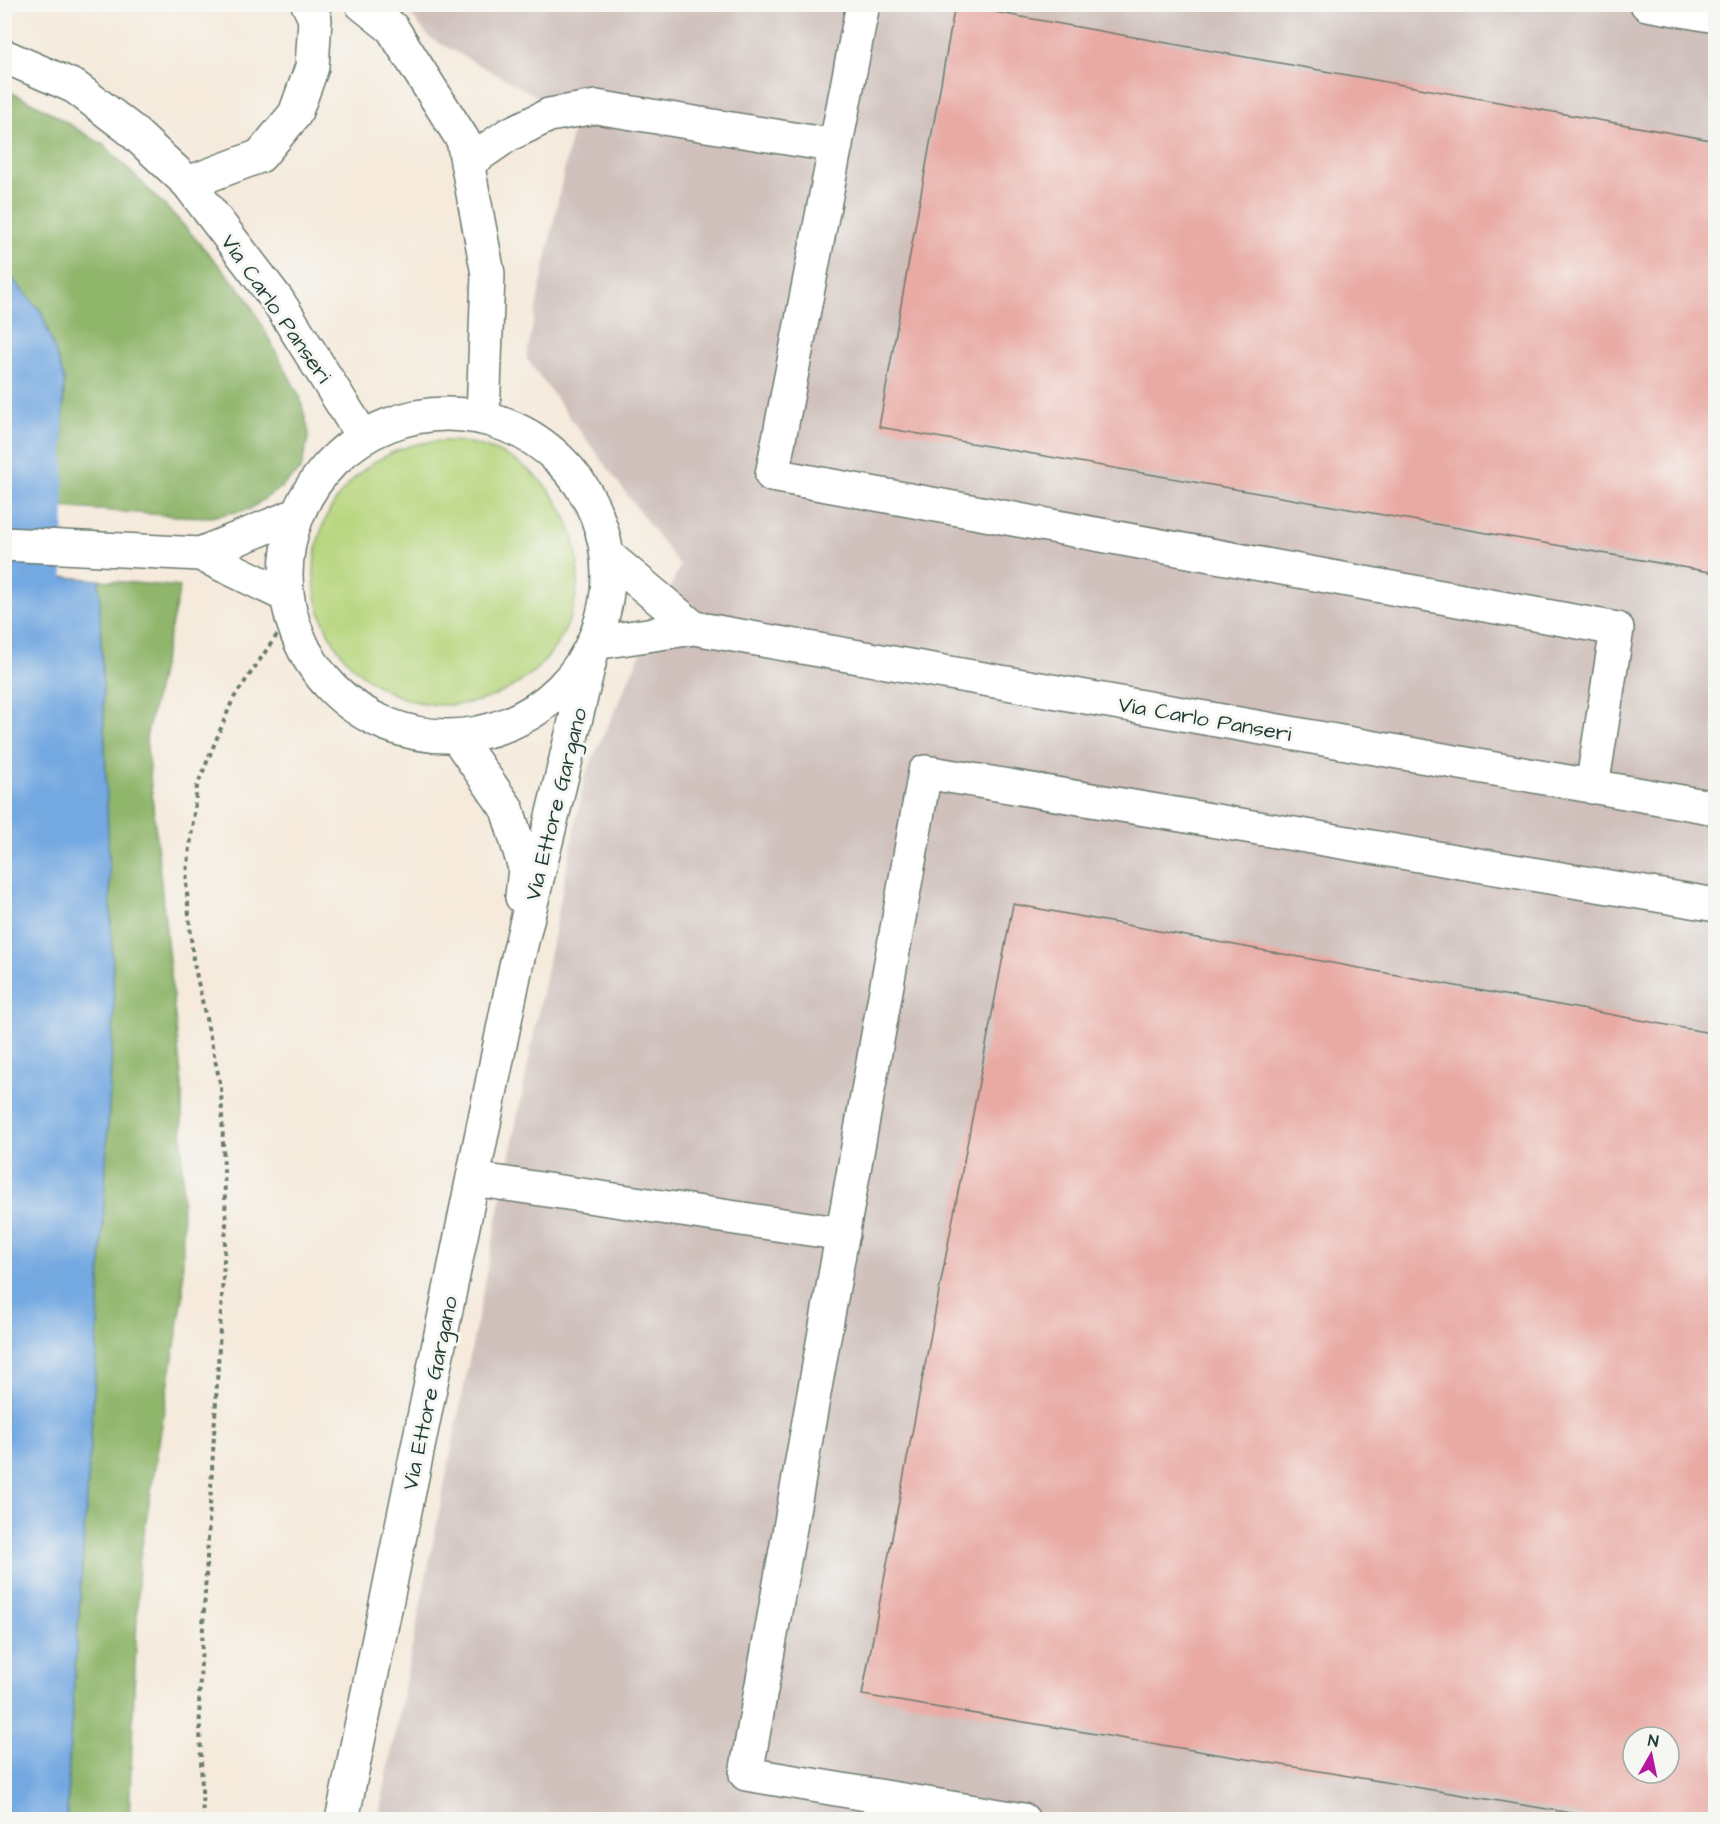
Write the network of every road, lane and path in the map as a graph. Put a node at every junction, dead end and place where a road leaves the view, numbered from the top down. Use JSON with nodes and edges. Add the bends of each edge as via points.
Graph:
{"nodes":[{"id":1,"x":308,"y":4,"type":"edge"},
{"id":2,"x":362,"y":4,"type":"edge"},
{"id":3,"x":863,"y":4,"type":"edge"},
{"id":4,"x":1647,"y":4,"type":"edge"},
{"id":5,"x":1716,"y":16,"type":"edge"},
{"id":6,"x":4,"y":56,"type":"edge"},
{"id":7,"x":836,"y":146,"type":"junction"},
{"id":8,"x":467,"y":163,"type":"junction"},
{"id":9,"x":188,"y":183,"type":"junction"},
{"id":10,"x":483,"y":418,"type":"junction"},
{"id":11,"x":363,"y":436,"type":"junction"},
{"id":12,"x":296,"y":514,"type":"junction"},
{"id":13,"x":4,"y":544,"type":"edge"},
{"id":14,"x":200,"y":554,"type":"junction"},
{"id":15,"x":608,"y":556,"type":"junction"},
{"id":16,"x":287,"y":606,"type":"junction"},
{"id":17,"x":694,"y":628,"type":"junction"},
{"id":18,"x":594,"y":643,"type":"junction"},
{"id":19,"x":457,"y":737,"type":"junction"},
{"id":20,"x":1592,"y":787,"type":"junction"},
{"id":21,"x":1716,"y":808,"type":"edge"},
{"id":22,"x":1716,"y":905,"type":"edge"},
{"id":23,"x":516,"y":966,"type":"junction"},
{"id":24,"x":472,"y":1179,"type":"junction"},
{"id":25,"x":843,"y":1234,"type":"junction"},
{"id":26,"x":203,"y":1820,"type":"edge"},
{"id":27,"x":342,"y":1820,"type":"edge"},
{"id":28,"x":1023,"y":1820,"type":"edge"}],
"edges":[{"from":1,"to":9,"type":"street","via":[[315,20],[312,67],[295,114],[260,156]]},
{"from":2,"to":8,"type":"street","via":[[392,28],[463,140]]},
{"from":3,"to":7,"type":"street"},
{"from":4,"to":5,"type":"street"},
{"from":6,"to":9,"type":"street","name":"Via Carlo Panseri","via":[[75,87],[130,129]]},
{"from":7,"to":8,"type":"street","via":[[596,107],[549,115],[508,135]]},
{"from":7,"to":20,"type":"street","via":[[772,475],[1617,629]]},
{"from":8,"to":10,"type":"street","via":[[488,274]]},
{"from":9,"to":11,"type":"street","name":"Via Carlo Panseri","via":[[278,302]]},
{"from":10,"to":11,"type":"street","via":[[442,413],[401,420]]},
{"from":10,"to":15,"type":"street","via":[[529,436],[567,467],[595,508]]},
{"from":11,"to":12,"type":"street","via":[[324,470]]},
{"from":12,"to":14,"type":"street"},
{"from":12,"to":16,"type":"street","via":[[286,554]]},
{"from":13,"to":14,"type":"street"},
{"from":14,"to":16,"type":"street"},
{"from":15,"to":17,"type":"street","name":"Via Carlo Panseri"},
{"from":15,"to":18,"type":"street","via":[[607,600]]},
{"from":16,"to":19,"type":"street","via":[[313,666],[351,706],[401,730]]},
{"from":16,"to":26,"type":"path","via":[[233,699],[197,786],[186,882],[193,959],[221,1087],[226,1226],[199,1697]]},
{"from":17,"to":18,"type":"street","name":"Via Carlo Panseri"},
{"from":17,"to":20,"type":"street","name":"Via Carlo Panseri"},
{"from":18,"to":19,"type":"street","via":[[571,680],[538,709],[500,728]]},
{"from":18,"to":23,"type":"street","name":"Via Ettore Gargano"},
{"from":19,"to":23,"type":"street","name":"Via Ettore Gargano","via":[[507,809],[525,868]]},
{"from":20,"to":21,"type":"street","name":"Via Carlo Panseri"},
{"from":22,"to":25,"type":"street","via":[[925,772]]},
{"from":23,"to":24,"type":"street","name":"Via Ettore Gargano"},
{"from":24,"to":25,"type":"street"},
{"from":24,"to":27,"type":"street","name":"Via Ettore Gargano"},
{"from":25,"to":28,"type":"street","via":[[746,1773]]}]}
